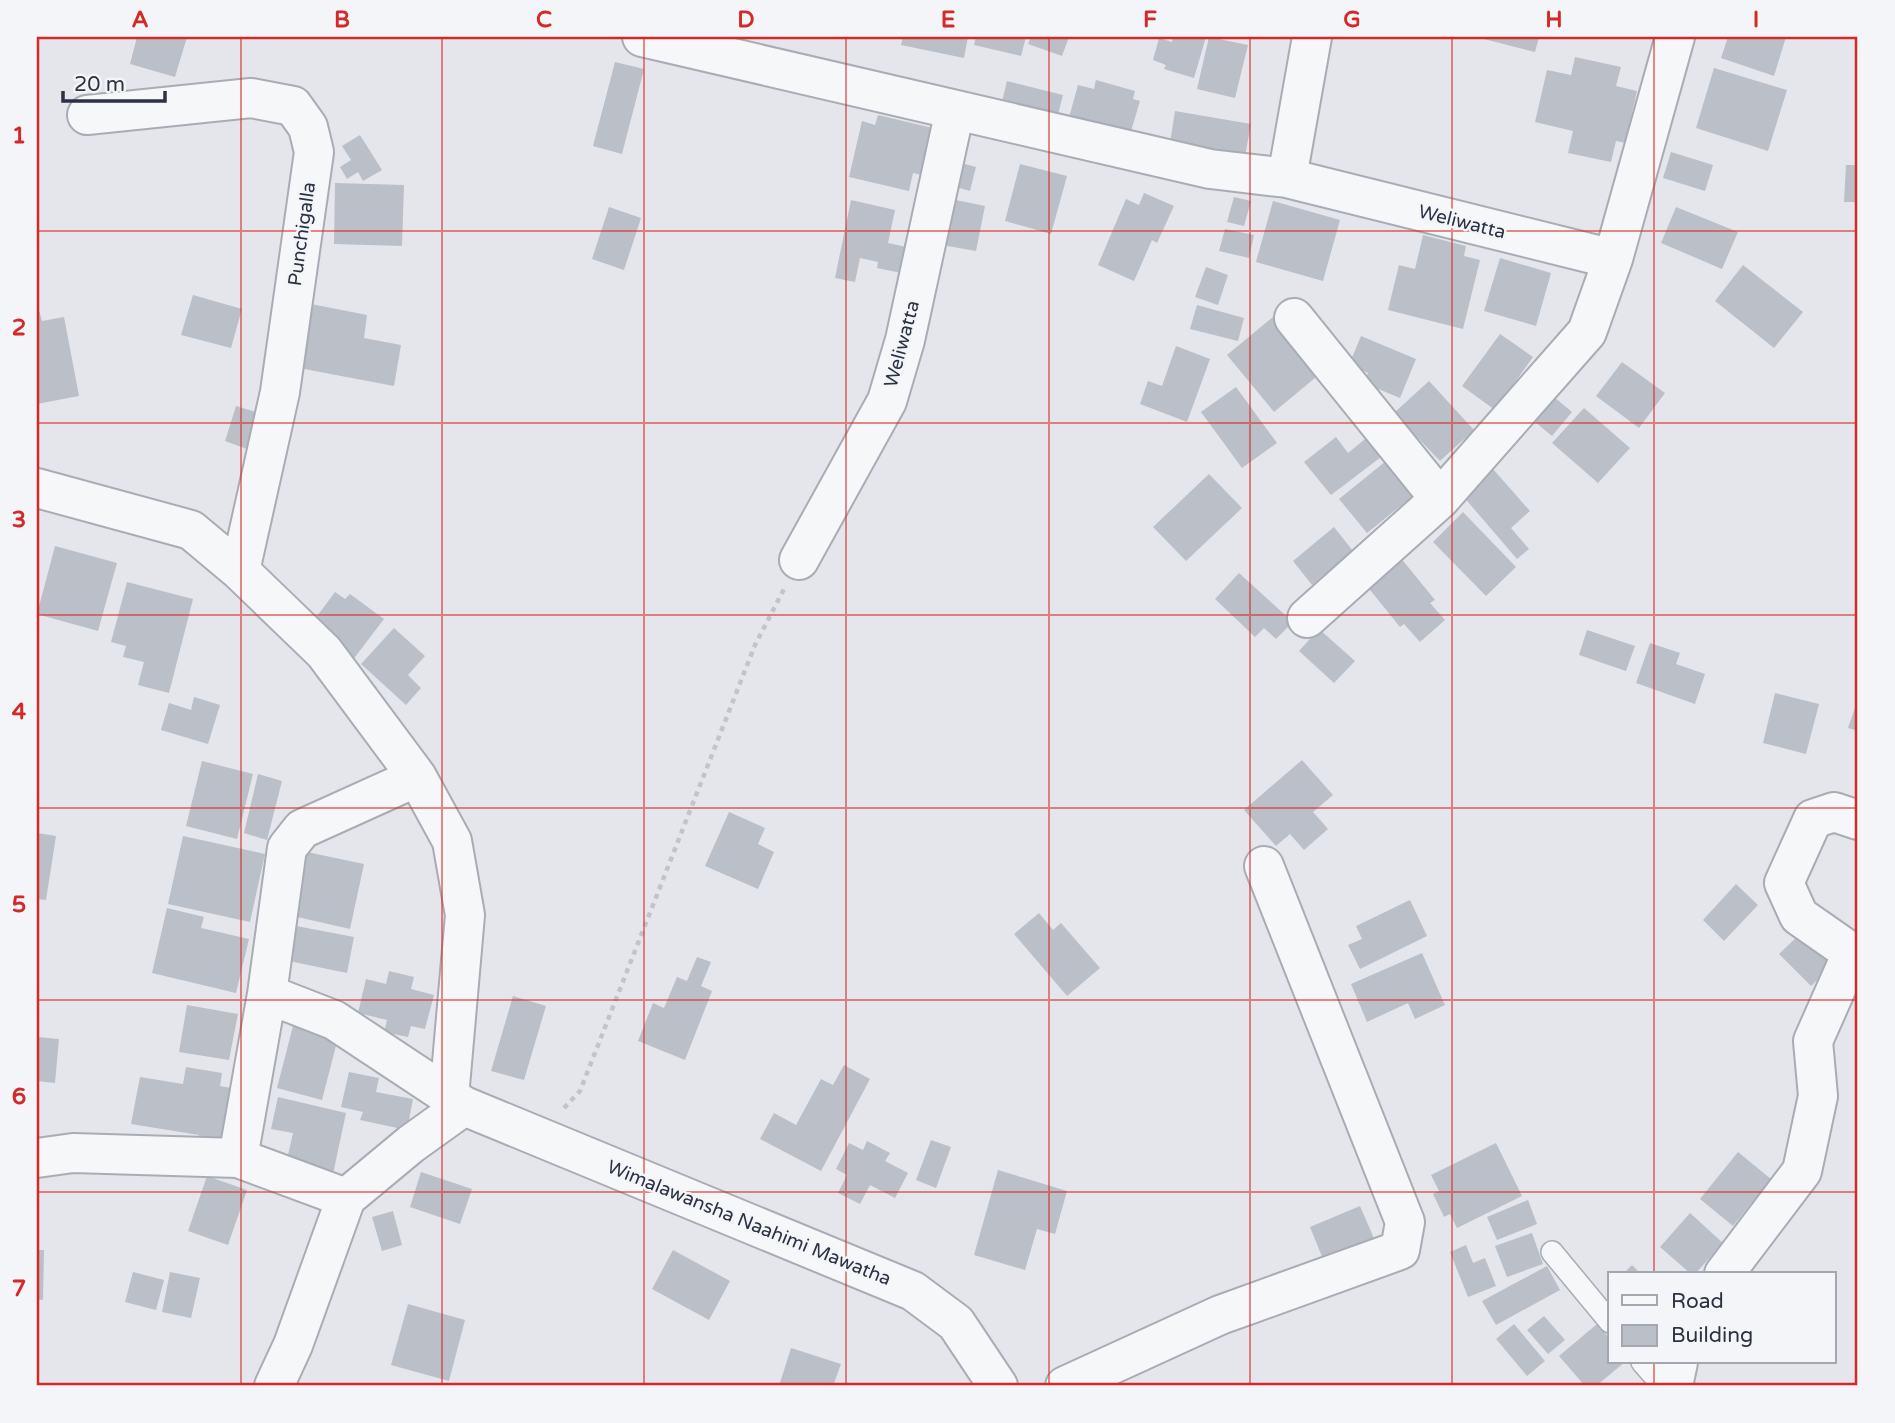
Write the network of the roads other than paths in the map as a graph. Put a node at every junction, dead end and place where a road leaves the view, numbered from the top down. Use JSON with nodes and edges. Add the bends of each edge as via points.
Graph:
{"nodes":[{"id":1,"x":642,"y":37,"type":"edge"},
{"id":2,"x":1312,"y":37,"type":"edge"},
{"id":3,"x":1675,"y":37,"type":"edge"},
{"id":4,"x":955,"y":110,"type":"junction"},
{"id":5,"x":87,"y":115,"type":"dead end"},
{"id":6,"x":1287,"y":178,"type":"junction"},
{"id":7,"x":1613,"y":259,"type":"junction"},
{"id":8,"x":1294,"y":318,"type":"dead end"},
{"id":9,"x":37,"y":488,"type":"edge"},
{"id":10,"x":1440,"y":499,"type":"junction"},
{"id":11,"x":799,"y":560,"type":"road end"},
{"id":12,"x":240,"y":570,"type":"junction"},
{"id":13,"x":1307,"y":618,"type":"dead end"},
{"id":14,"x":417,"y":777,"type":"junction"},
{"id":15,"x":1858,"y":820,"type":"edge"},
{"id":16,"x":1264,"y":866,"type":"dead end"},
{"id":17,"x":267,"y":994,"type":"junction"},
{"id":18,"x":457,"y":1102,"type":"junction"},
{"id":19,"x":37,"y":1158,"type":"edge"},
{"id":20,"x":238,"y":1158,"type":"junction"},
{"id":21,"x":346,"y":1198,"type":"junction"},
{"id":22,"x":1552,"y":1252,"type":"dead end"},
{"id":23,"x":1726,"y":1272,"type":"edge"},
{"id":24,"x":1608,"y":1320,"type":"edge"},
{"id":25,"x":1644,"y":1364,"type":"edge"},
{"id":26,"x":1678,"y":1364,"type":"edge"},
{"id":27,"x":274,"y":1386,"type":"edge"},
{"id":28,"x":999,"y":1386,"type":"edge"},
{"id":29,"x":1065,"y":1386,"type":"edge"},
{"id":30,"x":1662,"y":1386,"type":"edge"},
{"id":31,"x":1673,"y":1386,"type":"edge"}],
"edges":[{"from":1,"to":4,"type":"street","name":"Weliwatta"},
{"from":2,"to":6,"type":"street"},
{"from":3,"to":7,"type":"street"},
{"from":4,"to":6,"type":"street","name":"Weliwatta","via":[[1210,169]]},
{"from":4,"to":11,"type":"street","name":"Weliwatta","via":[[905,340],[887,401]]},
{"from":5,"to":12,"type":"street","name":"Punchigalla","via":[[251,98],[293,106],[308,127],[314,152],[280,392]]},
{"from":6,"to":7,"type":"street","name":"Weliwatta"},
{"from":7,"to":10,"type":"street","via":[[1587,332]]},
{"from":8,"to":10,"type":"street"},
{"from":9,"to":12,"type":"street","via":[[191,530]]},
{"from":10,"to":13,"type":"street"},
{"from":12,"to":14,"type":"street","via":[[324,652]]},
{"from":14,"to":17,"type":"street","via":[[302,829],[288,848]]},
{"from":14,"to":18,"type":"street","via":[[452,841],[465,915]]},
{"from":15,"to":23,"type":"street","via":[[1834,812],[1813,818],[1784,883],[1800,916],[1852,953],[1813,1041],[1818,1096],[1802,1171]]},
{"from":16,"to":29,"type":"street","via":[[1405,1222],[1400,1250],[1220,1315]]},
{"from":17,"to":18,"type":"street","name":"Wimalawansha Naahimi Mawatha","via":[[334,1020]]},
{"from":17,"to":20,"type":"street"},
{"from":18,"to":21,"type":"street"},
{"from":18,"to":28,"type":"street","name":"Wimalawansha Naahimi Mawatha","via":[[913,1291],[956,1323]]},
{"from":19,"to":20,"type":"street","via":[[72,1153]]},
{"from":20,"to":21,"type":"street"},
{"from":21,"to":27,"type":"street"},
{"from":22,"to":24,"type":"lane"},
{"from":25,"to":30,"type":"lane"},
{"from":26,"to":31,"type":"street"}]}
